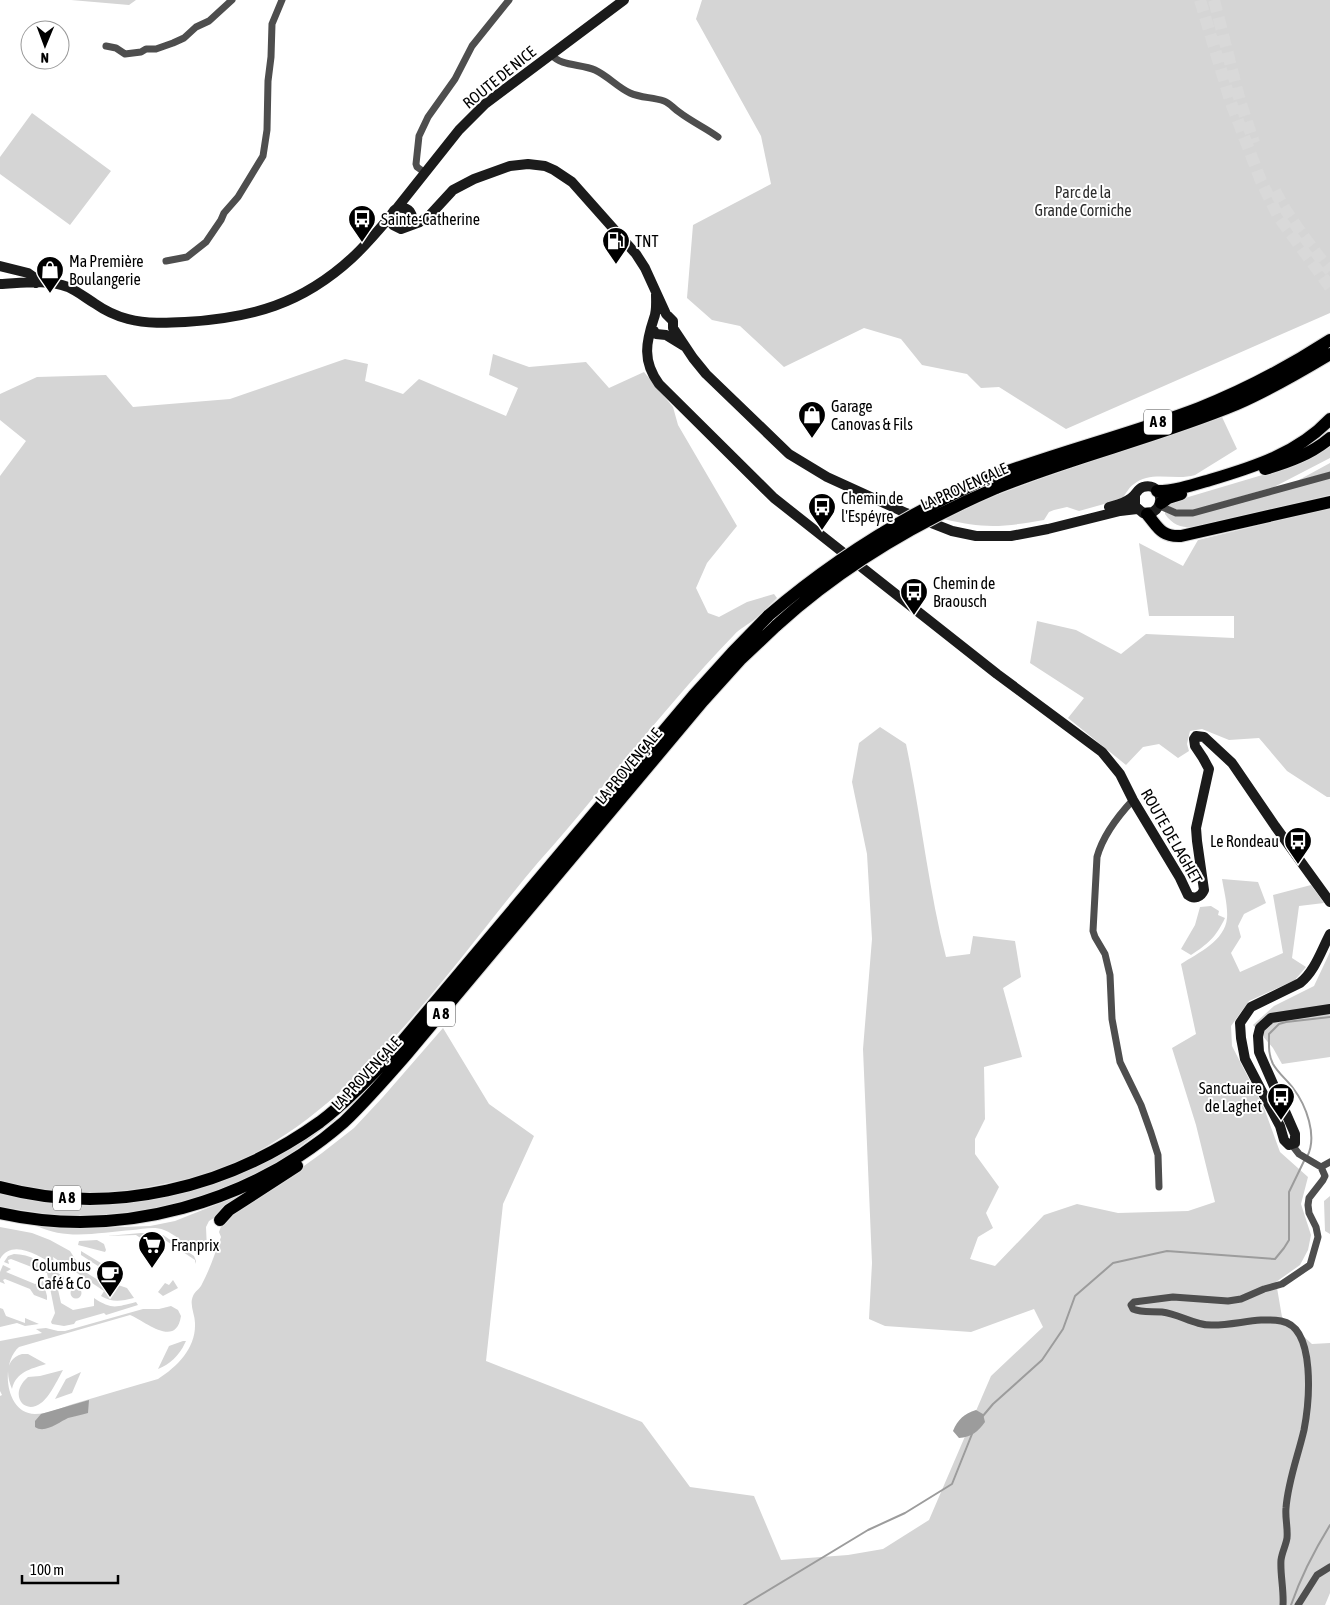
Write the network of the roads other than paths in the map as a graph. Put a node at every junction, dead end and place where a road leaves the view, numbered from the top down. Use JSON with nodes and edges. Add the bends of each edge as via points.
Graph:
{"nodes":[{"id":1,"x":232,"y":0,"type":"edge"},
{"id":2,"x":282,"y":0,"type":"edge"},
{"id":3,"x":509,"y":0,"type":"edge"},
{"id":4,"x":624,"y":0,"type":"edge"},
{"id":5,"x":106,"y":46,"type":"dead end"},
{"id":6,"x":552,"y":55,"type":"junction"},
{"id":7,"x":718,"y":137,"type":"dead end"},
{"id":8,"x":424,"y":172,"type":"junction"},
{"id":9,"x":407,"y":214,"type":"junction"},
{"id":10,"x":390,"y":216,"type":"junction"},
{"id":11,"x":395,"y":227,"type":"junction"},
{"id":12,"x":375,"y":234,"type":"junction"},
{"id":13,"x":166,"y":261,"type":"dead end"},
{"id":14,"x":0,"y":266,"type":"edge"},
{"id":15,"x":36,"y":283,"type":"junction"},
{"id":16,"x":0,"y":284,"type":"edge"},
{"id":17,"x":656,"y":294,"type":"junction"},
{"id":18,"x":666,"y":314,"type":"junction"},
{"id":19,"x":661,"y":329,"type":"junction"},
{"id":20,"x":1330,"y":340,"type":"edge"},
{"id":21,"x":1330,"y":354,"type":"edge"},
{"id":22,"x":1330,"y":419,"type":"edge"},
{"id":23,"x":1330,"y":438,"type":"edge"},
{"id":24,"x":1330,"y":475,"type":"edge"},
{"id":25,"x":1135,"y":495,"type":"junction"},
{"id":26,"x":1330,"y":502,"type":"edge"},
{"id":27,"x":1153,"y":505,"type":"junction"},
{"id":28,"x":940,"y":525,"type":"junction"},
{"id":29,"x":773,"y":620,"type":"junction"},
{"id":30,"x":1133,"y":800,"type":"junction"},
{"id":31,"x":1330,"y":902,"type":"edge"},
{"id":32,"x":1330,"y":934,"type":"edge"},
{"id":33,"x":1330,"y":1009,"type":"edge"},
{"id":34,"x":362,"y":1104,"type":"junction"},
{"id":35,"x":1292,"y":1145,"type":"junction"},
{"id":36,"x":1330,"y":1162,"type":"edge"},
{"id":37,"x":1320,"y":1166,"type":"junction"},
{"id":38,"x":0,"y":1187,"type":"edge"},
{"id":39,"x":1158,"y":1187,"type":"dead end"},
{"id":40,"x":0,"y":1213,"type":"edge"},
{"id":41,"x":0,"y":1220,"type":"edge"},
{"id":42,"x":220,"y":1220,"type":"dead end"},
{"id":43,"x":29,"y":1227,"type":"dead end"},
{"id":44,"x":1330,"y":1567,"type":"edge"},
{"id":45,"x":1283,"y":1605,"type":"edge"},
{"id":46,"x":1298,"y":1605,"type":"edge"}],
"edges":[{"from":1,"to":5,"type":"street","via":[[209,20],[173,43],[125,54]]},
{"from":2,"to":13,"type":"street","via":[[272,24],[268,130],[263,156],[206,242],[187,257]]},
{"from":3,"to":8,"type":"street","via":[[472,46],[453,83],[428,117],[419,136],[416,164]]},
{"from":4,"to":6,"type":"main road","name":"ROUTE DE NICE"},
{"from":6,"to":7,"type":"street","via":[[557,60],[592,69],[633,94],[667,102]]},
{"from":6,"to":8,"type":"main road","name":"ROUTE DE NICE","via":[[485,104]]},
{"from":8,"to":9,"type":"main road","name":"ROUTE DE NICE","via":[[409,193]]},
{"from":9,"to":10,"type":"main road","name":"ROUTE DE NICE","via":[[393,211]]},
{"from":9,"to":11,"type":"main road","via":[[404,228]]},
{"from":9,"to":17,"type":"main road","via":[[430,215],[453,190],[510,166],[545,166],[572,182],[616,230],[645,268]]},
{"from":10,"to":11,"type":"main road"},
{"from":10,"to":12,"type":"main road"},
{"from":11,"to":12,"type":"main road"},
{"from":12,"to":15,"type":"main road","via":[[335,273],[309,290],[262,311],[222,319],[175,322],[129,319],[108,312],[69,287]]},
{"from":14,"to":15,"type":"main road","via":[[28,273]]},
{"from":15,"to":16,"type":"main road"},
{"from":17,"to":18,"type":"main road"},
{"from":17,"to":19,"type":"main road"},
{"from":18,"to":19,"type":"main road","via":[[660,314]]},
{"from":18,"to":19,"type":"main road","via":[[673,321]]},
{"from":19,"to":28,"type":"main road","via":[[685,346],[712,380],[796,459],[834,480]]},
{"from":19,"to":30,"type":"main road","name":"ROUTE DE LAGHET","via":[[647,350],[648,366],[686,411],[774,498],[1102,752],[1115,766]]},
{"from":20,"to":29,"type":"highway","name":"LA PROVENÇALE","number":"A 8","bridge":true,"via":[[1270,376],[1212,402],[976,483],[916,513],[858,547],[808,583]]},
{"from":21,"to":29,"type":"highway","name":"LA PROVENÇALE","number":"A 8","bridge":true,"via":[[1264,392],[1217,412],[1053,467],[949,509],[886,543]]},
{"from":22,"to":27,"type":"highway","via":[[1306,440],[1274,458],[1235,473],[1170,490]]},
{"from":23,"to":27,"type":"highway","via":[[1285,464]]},
{"from":24,"to":27,"type":"street","via":[[1192,513],[1176,513]]},
{"from":25,"to":27,"type":"main road","via":[[1134,502]]},
{"from":25,"to":27,"type":"main road","via":[[1146,487],[1153,488]]},
{"from":25,"to":28,"type":"main road","via":[[1126,502],[1022,528],[988,530]]},
{"from":26,"to":27,"type":"highway","via":[[1188,535],[1164,524]]},
{"from":27,"to":28,"type":"main road","via":[[1011,536],[967,535]]},
{"from":29,"to":34,"type":"highway","name":"LA PROVENÇALE","number":"A 8"},
{"from":29,"to":38,"type":"highway","name":"LA PROVENÇALE","number":"A 8","via":[[732,653],[693,696],[389,1057],[322,1121],[259,1160],[232,1172],[174,1189],[94,1199],[36,1195]]},
{"from":30,"to":31,"type":"main road","name":"ROUTE DE LAGHET","via":[[1188,895],[1200,896],[1204,886],[1196,828],[1209,770],[1194,742],[1196,736],[1204,736],[1232,762]]},
{"from":30,"to":39,"type":"street","via":[[1108,830],[1100,846],[1093,931],[1105,954],[1110,975],[1112,1019],[1120,1062],[1141,1105],[1158,1155]]},
{"from":32,"to":35,"type":"main road","via":[[1306,978],[1251,1007],[1240,1023],[1245,1059],[1286,1144]]},
{"from":33,"to":35,"type":"main road","via":[[1271,1018],[1260,1028],[1259,1052],[1295,1134]]},
{"from":34,"to":40,"type":"highway","name":"LA PROVENÇALE","number":"A 8","via":[[321,1140],[286,1164],[263,1178],[199,1204],[156,1215],[107,1221],[49,1221]]},
{"from":34,"to":42,"type":"highway","via":[[345,1127],[325,1145],[229,1210]]},
{"from":35,"to":37,"type":"street","via":[[1299,1154]]},
{"from":36,"to":37,"type":"street"},
{"from":37,"to":45,"type":"street","via":[[1323,1180],[1308,1205],[1318,1236],[1310,1265],[1282,1284],[1241,1299],[1173,1297],[1131,1305],[1138,1312],[1164,1312],[1201,1324],[1284,1321],[1294,1328],[1305,1344],[1307,1405],[1286,1509],[1287,1538],[1281,1560]]},
{"from":41,"to":43,"type":"highway"},
{"from":44,"to":46,"type":"street","via":[[1317,1575]]}]}
